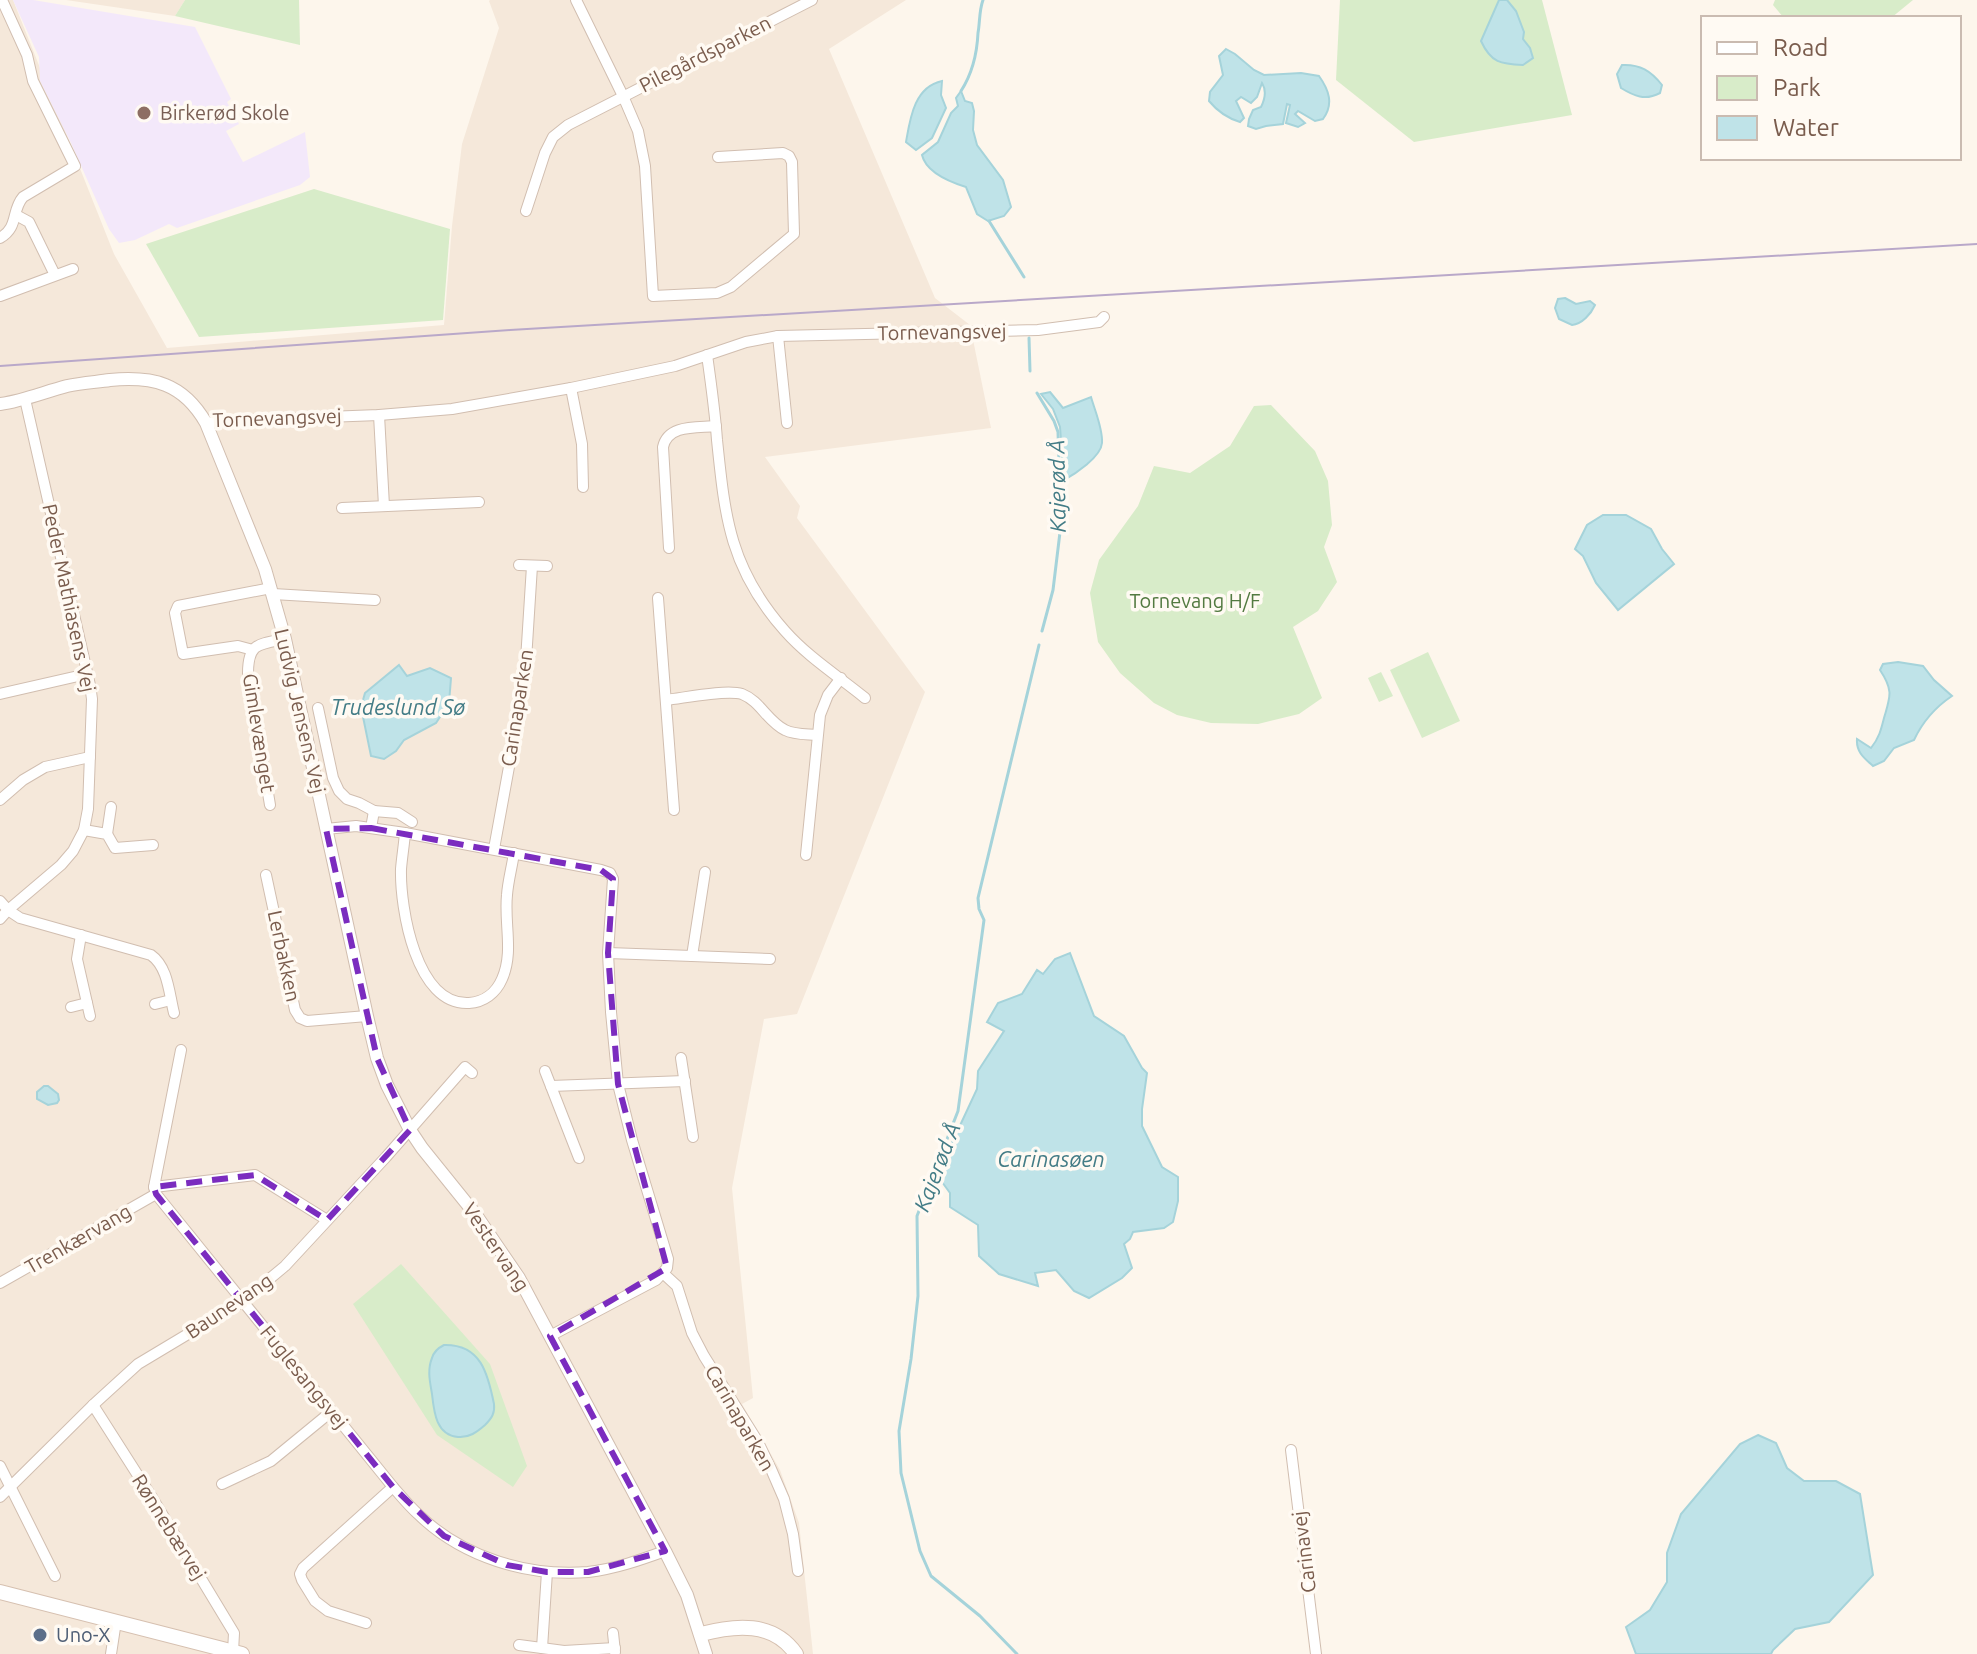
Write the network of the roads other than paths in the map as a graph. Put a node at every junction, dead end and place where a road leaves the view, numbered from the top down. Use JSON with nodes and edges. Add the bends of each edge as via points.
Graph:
{"nodes":[{"id":1,"x":2,"y":0,"type":"edge"},
{"id":2,"x":576,"y":0,"type":"edge"},
{"id":3,"x":781,"y":0,"type":"edge"},
{"id":4,"x":812,"y":0,"type":"edge"},
{"id":5,"x":800,"y":3,"type":"edge"},
{"id":6,"x":788,"y":13,"type":"junction"},
{"id":7,"x":623,"y":96,"type":"junction"},
{"id":8,"x":718,"y":157,"type":"dead end"},
{"id":9,"x":526,"y":211,"type":"dead end"},
{"id":10,"x":16,"y":215,"type":"junction"},
{"id":11,"x":0,"y":238,"type":"edge"},
{"id":12,"x":73,"y":269,"type":"dead end"},
{"id":13,"x":55,"y":275,"type":"junction"},
{"id":14,"x":0,"y":296,"type":"edge"},
{"id":15,"x":1104,"y":317,"type":"dead end"},
{"id":16,"x":778,"y":336,"type":"junction"},
{"id":17,"x":707,"y":355,"type":"junction"},
{"id":18,"x":571,"y":388,"type":"junction"},
{"id":19,"x":25,"y":399,"type":"junction"},
{"id":20,"x":0,"y":404,"type":"edge"},
{"id":21,"x":379,"y":415,"type":"junction"},
{"id":22,"x":206,"y":423,"type":"junction"},
{"id":23,"x":787,"y":423,"type":"dead end"},
{"id":24,"x":716,"y":426,"type":"junction"},
{"id":25,"x":583,"y":487,"type":"dead end"},
{"id":26,"x":479,"y":502,"type":"dead end"},
{"id":27,"x":384,"y":506,"type":"junction"},
{"id":28,"x":342,"y":508,"type":"dead end"},
{"id":29,"x":669,"y":548,"type":"dead end"},
{"id":30,"x":519,"y":565,"type":"dead end"},
{"id":31,"x":532,"y":566,"type":"junction"},
{"id":32,"x":547,"y":566,"type":"dead end"},
{"id":33,"x":272,"y":591,"type":"junction"},
{"id":34,"x":658,"y":598,"type":"dead end"},
{"id":35,"x":375,"y":600,"type":"dead end"},
{"id":36,"x":285,"y":639,"type":"junction"},
{"id":37,"x":253,"y":650,"type":"junction"},
{"id":38,"x":87,"y":674,"type":"junction"},
{"id":39,"x":841,"y":678,"type":"junction"},
{"id":40,"x":0,"y":694,"type":"edge"},
{"id":41,"x":865,"y":698,"type":"dead end"},
{"id":42,"x":666,"y":700,"type":"junction"},
{"id":43,"x":318,"y":708,"type":"dead end"},
{"id":44,"x":817,"y":735,"type":"junction"},
{"id":45,"x":90,"y":757,"type":"junction"},
{"id":46,"x":0,"y":800,"type":"edge"},
{"id":47,"x":270,"y":805,"type":"dead end"},
{"id":48,"x":111,"y":807,"type":"dead end"},
{"id":49,"x":674,"y":810,"type":"dead end"},
{"id":50,"x":374,"y":811,"type":"junction"},
{"id":51,"x":412,"y":822,"type":"dead end"},
{"id":52,"x":371,"y":828,"type":"junction"},
{"id":53,"x":326,"y":829,"type":"junction"},
{"id":54,"x":84,"y":830,"type":"junction"},
{"id":55,"x":405,"y":833,"type":"junction"},
{"id":56,"x":107,"y":834,"type":"junction"},
{"id":57,"x":153,"y":845,"type":"dead end"},
{"id":58,"x":494,"y":849,"type":"junction"},
{"id":59,"x":514,"y":853,"type":"junction"},
{"id":60,"x":806,"y":855,"type":"dead end"},
{"id":61,"x":705,"y":872,"type":"dead end"},
{"id":62,"x":266,"y":875,"type":"dead end"},
{"id":63,"x":0,"y":901,"type":"edge"},
{"id":64,"x":4,"y":914,"type":"edge"},
{"id":65,"x":81,"y":935,"type":"junction"},
{"id":66,"x":608,"y":953,"type":"junction"},
{"id":67,"x":692,"y":956,"type":"junction"},
{"id":68,"x":770,"y":959,"type":"dead end"},
{"id":69,"x":171,"y":1000,"type":"junction"},
{"id":70,"x":87,"y":1003,"type":"junction"},
{"id":71,"x":155,"y":1004,"type":"dead end"},
{"id":72,"x":71,"y":1007,"type":"dead end"},
{"id":73,"x":174,"y":1013,"type":"dead end"},
{"id":74,"x":90,"y":1016,"type":"dead end"},
{"id":75,"x":367,"y":1016,"type":"junction"},
{"id":76,"x":181,"y":1050,"type":"dead end"},
{"id":77,"x":681,"y":1058,"type":"dead end"},
{"id":78,"x":545,"y":1071,"type":"dead end"},
{"id":79,"x":472,"y":1073,"type":"dead end"},
{"id":80,"x":685,"y":1081,"type":"junction"},
{"id":81,"x":618,"y":1084,"type":"junction"},
{"id":82,"x":551,"y":1086,"type":"junction"},
{"id":83,"x":410,"y":1130,"type":"junction"},
{"id":84,"x":693,"y":1137,"type":"dead end"},
{"id":85,"x":579,"y":1158,"type":"dead end"},
{"id":86,"x":155,"y":1190,"type":"junction"},
{"id":87,"x":327,"y":1220,"type":"junction"},
{"id":88,"x":664,"y":1274,"type":"junction"},
{"id":89,"x":0,"y":1283,"type":"edge"},
{"id":90,"x":243,"y":1301,"type":"junction"},
{"id":91,"x":550,"y":1336,"type":"junction"},
{"id":92,"x":93,"y":1405,"type":"junction"},
{"id":93,"x":332,"y":1411,"type":"junction"},
{"id":94,"x":1291,"y":1450,"type":"dead end"},
{"id":95,"x":0,"y":1466,"type":"edge"},
{"id":96,"x":222,"y":1484,"type":"dead end"},
{"id":97,"x":11,"y":1486,"type":"junction"},
{"id":98,"x":393,"y":1487,"type":"junction"},
{"id":99,"x":0,"y":1497,"type":"edge"},
{"id":100,"x":665,"y":1551,"type":"junction"},
{"id":101,"x":798,"y":1571,"type":"dead end"},
{"id":102,"x":547,"y":1572,"type":"junction"},
{"id":103,"x":55,"y":1576,"type":"dead end"},
{"id":104,"x":0,"y":1592,"type":"edge"},
{"id":105,"x":116,"y":1621,"type":"junction"},
{"id":106,"x":366,"y":1623,"type":"dead end"},
{"id":107,"x":613,"y":1633,"type":"dead end"},
{"id":108,"x":701,"y":1634,"type":"junction"},
{"id":109,"x":519,"y":1645,"type":"dead end"},
{"id":110,"x":542,"y":1648,"type":"junction"},
{"id":111,"x":615,"y":1651,"type":"edge"},
{"id":112,"x":238,"y":1653,"type":"edge"},
{"id":113,"x":111,"y":1654,"type":"edge"},
{"id":114,"x":706,"y":1654,"type":"edge"},
{"id":115,"x":796,"y":1654,"type":"edge"},
{"id":116,"x":1316,"y":1654,"type":"edge"}],
"edges":[{"from":1,"to":10,"type":"street","via":[[33,81],[75,166],[23,197]]},
{"from":2,"to":7,"type":"street","name":"Pilegårdsparken"},
{"from":3,"to":6,"type":"street","name":"Pilegårdsparken"},
{"from":4,"to":5,"type":"street","name":"Pilegårdsparken"},
{"from":5,"to":6,"type":"street","name":"Pilegårdsparken"},
{"from":6,"to":7,"type":"street","name":"Pilegårdsparken"},
{"from":7,"to":8,"type":"street","name":"Pilegårdsparken","via":[[645,166],[653,296],[717,293],[731,287],[794,234],[789,156]]},
{"from":7,"to":9,"type":"street","name":"Pilegårdsparken","via":[[553,137]]},
{"from":10,"to":11,"type":"street"},
{"from":10,"to":13,"type":"street","via":[[29,222]]},
{"from":12,"to":13,"type":"street"},
{"from":13,"to":14,"type":"street"},
{"from":15,"to":16,"type":"street","name":"Tornevangsvej","via":[[1038,330]]},
{"from":16,"to":17,"type":"street","name":"Tornevangsvej"},
{"from":16,"to":23,"type":"street"},
{"from":17,"to":18,"type":"street","name":"Tornevangsvej"},
{"from":17,"to":24,"type":"street"},
{"from":18,"to":21,"type":"street","name":"Tornevangsvej","via":[[452,409]]},
{"from":18,"to":25,"type":"street","via":[[582,444]]},
{"from":19,"to":20,"type":"street","name":"Tornevangsvej"},
{"from":19,"to":22,"type":"street","name":"Tornevangsvej","via":[[84,383],[152,380],[184,396]]},
{"from":19,"to":38,"type":"street","name":"Peder Mathiasens Vej"},
{"from":21,"to":22,"type":"street","name":"Tornevangsvej"},
{"from":21,"to":27,"type":"street"},
{"from":22,"to":33,"type":"street","name":"Ludvig Jensens Vej"},
{"from":24,"to":29,"type":"street","via":[[674,431],[664,439]]},
{"from":24,"to":39,"type":"street","via":[[724,505],[740,563],[788,634]]},
{"from":26,"to":27,"type":"street"},
{"from":27,"to":28,"type":"street"},
{"from":30,"to":31,"type":"street"},
{"from":31,"to":32,"type":"street"},
{"from":31,"to":58,"type":"street","name":"Carinaparken","via":[[526,660]]},
{"from":33,"to":35,"type":"street","name":"Ludvig Jensens Vej"},
{"from":33,"to":36,"type":"street","name":"Ludvig Jensens Vej"},
{"from":33,"to":37,"type":"street","name":"Ludvig Jensens Vej","via":[[178,606],[175,613],[183,654],[238,646]]},
{"from":34,"to":42,"type":"street"},
{"from":36,"to":37,"type":"street","name":"Gimlevænget"},
{"from":36,"to":53,"type":"street","name":"Ludvig Jensens Vej"},
{"from":37,"to":47,"type":"street","name":"Gimlevænget","via":[[248,673]]},
{"from":38,"to":40,"type":"street"},
{"from":38,"to":45,"type":"street","name":"Peder Mathiasens Vej","via":[[92,699]]},
{"from":39,"to":41,"type":"street"},
{"from":39,"to":44,"type":"street","via":[[823,705]]},
{"from":42,"to":44,"type":"street","via":[[742,694],[785,730]]},
{"from":42,"to":49,"type":"street"},
{"from":43,"to":50,"type":"street","via":[[339,791]]},
{"from":44,"to":60,"type":"street"},
{"from":45,"to":46,"type":"street","via":[[45,767]]},
{"from":45,"to":54,"type":"street","name":"Peder Mathiasens Vej"},
{"from":48,"to":56,"type":"street"},
{"from":50,"to":51,"type":"street","via":[[398,813]]},
{"from":50,"to":52,"type":"street"},
{"from":52,"to":53,"type":"street","name":"Carinaparken"},
{"from":52,"to":55,"type":"street","name":"Carinaparken"},
{"from":53,"to":75,"type":"street","name":"Vestervang"},
{"from":54,"to":56,"type":"street"},
{"from":54,"to":64,"type":"street","name":"Peder Mathiasens Vej","via":[[61,865]]},
{"from":55,"to":58,"type":"street","name":"Carinaparken"},
{"from":55,"to":59,"type":"street","via":[[401,870],[413,947],[431,985],[463,1003],[491,994],[506,969],[506,896]]},
{"from":56,"to":57,"type":"street","via":[[115,848]]},
{"from":58,"to":59,"type":"street","name":"Carinaparken"},
{"from":59,"to":66,"type":"street","name":"Carinaparken","via":[[610,873],[614,885]]},
{"from":61,"to":67,"type":"street"},
{"from":62,"to":75,"type":"street","name":"Lerbakken","via":[[300,1018]]},
{"from":63,"to":64,"type":"street"},
{"from":64,"to":65,"type":"street"},
{"from":65,"to":69,"type":"street","via":[[158,960]]},
{"from":65,"to":70,"type":"street","via":[[77,959]]},
{"from":66,"to":67,"type":"street"},
{"from":66,"to":81,"type":"street","name":"Carinaparken"},
{"from":67,"to":68,"type":"street"},
{"from":69,"to":71,"type":"street"},
{"from":69,"to":73,"type":"street"},
{"from":70,"to":72,"type":"street"},
{"from":70,"to":74,"type":"street"},
{"from":75,"to":83,"type":"street","name":"Vestervang","via":[[387,1085]]},
{"from":76,"to":86,"type":"street"},
{"from":77,"to":80,"type":"street"},
{"from":78,"to":82,"type":"street"},
{"from":79,"to":83,"type":"street","name":"Baunevang","via":[[465,1067]]},
{"from":80,"to":81,"type":"street"},
{"from":80,"to":84,"type":"street"},
{"from":81,"to":82,"type":"street"},
{"from":81,"to":88,"type":"street","name":"Carinaparken","via":[[668,1259]]},
{"from":82,"to":85,"type":"street"},
{"from":83,"to":87,"type":"street","name":"Baunevang"},
{"from":83,"to":91,"type":"street","name":"Vestervang","via":[[519,1278]]},
{"from":86,"to":87,"type":"street","via":[[255,1175]]},
{"from":86,"to":89,"type":"street","name":"Trenkærvang"},
{"from":86,"to":90,"type":"street","name":"Fuglesangsvej"},
{"from":87,"to":90,"type":"street","name":"Baunevang"},
{"from":88,"to":91,"type":"street"},
{"from":88,"to":101,"type":"street","name":"Carinaparken","via":[[677,1286],[692,1333],[771,1469],[784,1499]]},
{"from":90,"to":92,"type":"street","name":"Baunevang","via":[[138,1364]]},
{"from":90,"to":93,"type":"street","name":"Fuglesangsvej"},
{"from":91,"to":100,"type":"street","name":"Vestervang"},
{"from":92,"to":97,"type":"street","name":"Baunevang"},
{"from":92,"to":112,"type":"street","name":"Rønnebærvej","via":[[234,1633]]},
{"from":93,"to":96,"type":"street","via":[[271,1461]]},
{"from":93,"to":98,"type":"street","name":"Fuglesangsvej"},
{"from":94,"to":116,"type":"street","name":"Carinavej"},
{"from":95,"to":97,"type":"street"},
{"from":97,"to":99,"type":"street","name":"Baunevang"},
{"from":97,"to":103,"type":"street"},
{"from":98,"to":102,"type":"street","name":"Fuglesangsvej","via":[[444,1536],[507,1565]]},
{"from":98,"to":106,"type":"street","via":[[300,1574],[315,1601],[328,1611]]},
{"from":100,"to":102,"type":"street","name":"Fuglesangsvej","via":[[588,1572]]},
{"from":100,"to":108,"type":"street","name":"Vestervang"},
{"from":102,"to":110,"type":"street"},
{"from":104,"to":105,"type":"main road"},
{"from":105,"to":112,"type":"main road"},
{"from":105,"to":113,"type":"street"},
{"from":107,"to":111,"type":"street"},
{"from":108,"to":114,"type":"street","name":"Vestervang"},
{"from":108,"to":115,"type":"main road","via":[[736,1627],[766,1630]]},
{"from":109,"to":110,"type":"street"},
{"from":110,"to":111,"type":"street"}]}
